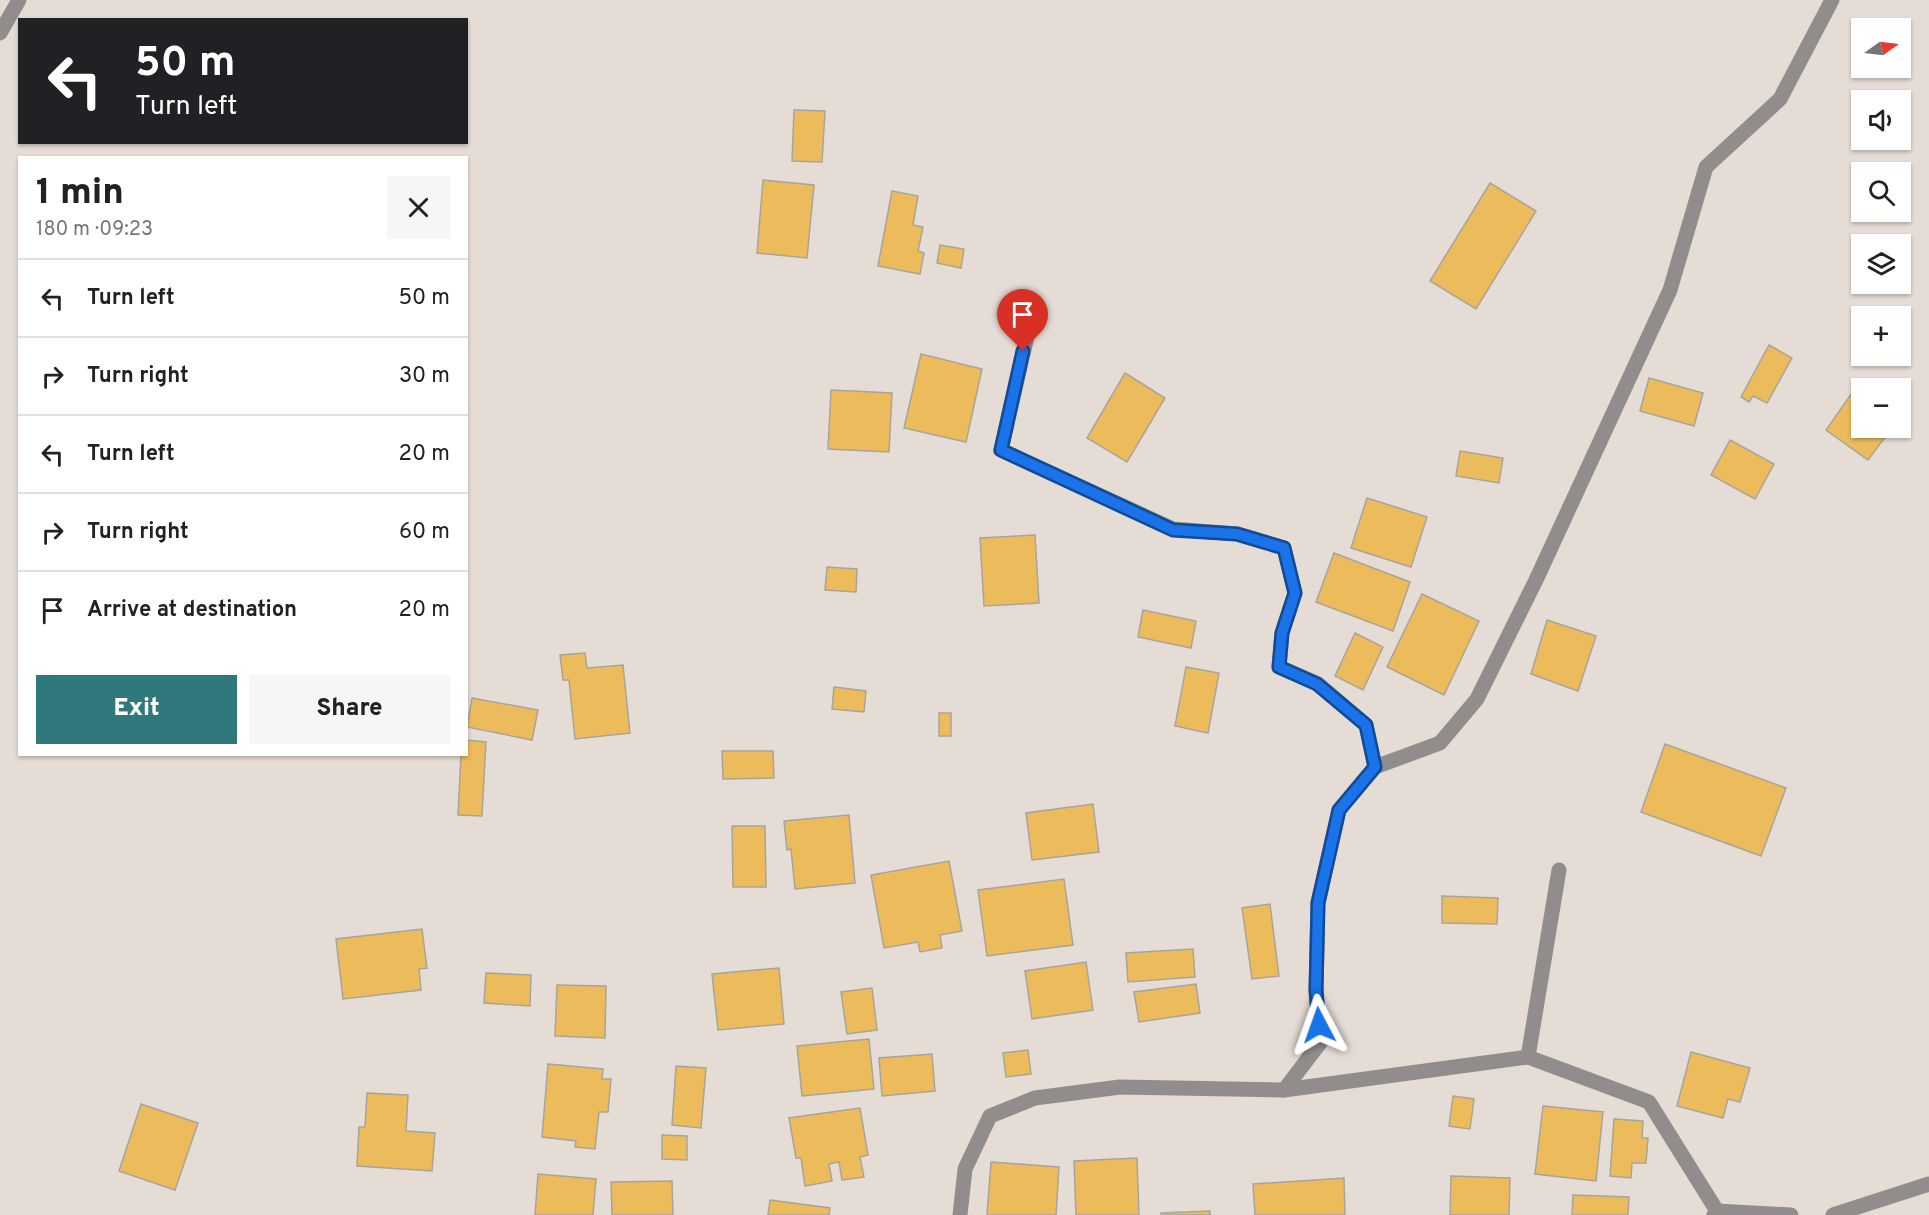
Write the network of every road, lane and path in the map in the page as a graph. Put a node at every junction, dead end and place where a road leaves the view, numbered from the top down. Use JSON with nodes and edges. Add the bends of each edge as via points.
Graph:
{"nodes":[{"id":1,"x":19,"y":0,"type":"edge"},
{"id":2,"x":1832,"y":0,"type":"edge"},
{"id":3,"x":0,"y":33,"type":"edge"},
{"id":4,"x":1028,"y":332,"type":"dead end"},
{"id":5,"x":1375,"y":767,"type":"junction"},
{"id":6,"x":1559,"y":870,"type":"dead end"},
{"id":7,"x":1528,"y":1057,"type":"junction"},
{"id":8,"x":1284,"y":1090,"type":"junction"},
{"id":9,"x":1929,"y":1184,"type":"edge"},
{"id":10,"x":1716,"y":1213,"type":"edge"},
{"id":11,"x":960,"y":1215,"type":"edge"},
{"id":12,"x":1791,"y":1215,"type":"edge"},
{"id":13,"x":1833,"y":1215,"type":"edge"}],
"edges":[{"from":1,"to":3,"type":"street"},
{"from":2,"to":5,"type":"street","via":[[1780,99],[1706,167],[1670,290],[1477,699],[1440,743]]},
{"from":4,"to":5,"type":"street","via":[[1001,450],[1173,530],[1237,534],[1284,548],[1295,593],[1282,633],[1279,667],[1317,684],[1366,725]]},
{"from":5,"to":8,"type":"street","via":[[1339,810],[1318,903],[1316,990],[1320,1043]]},
{"from":6,"to":7,"type":"street"},
{"from":7,"to":8,"type":"street"},
{"from":7,"to":10,"type":"street","via":[[1649,1102]]},
{"from":8,"to":11,"type":"street","via":[[1120,1087],[1035,1098],[990,1116],[965,1168]]},
{"from":9,"to":13,"type":"street"},
{"from":10,"to":12,"type":"street"}]}
